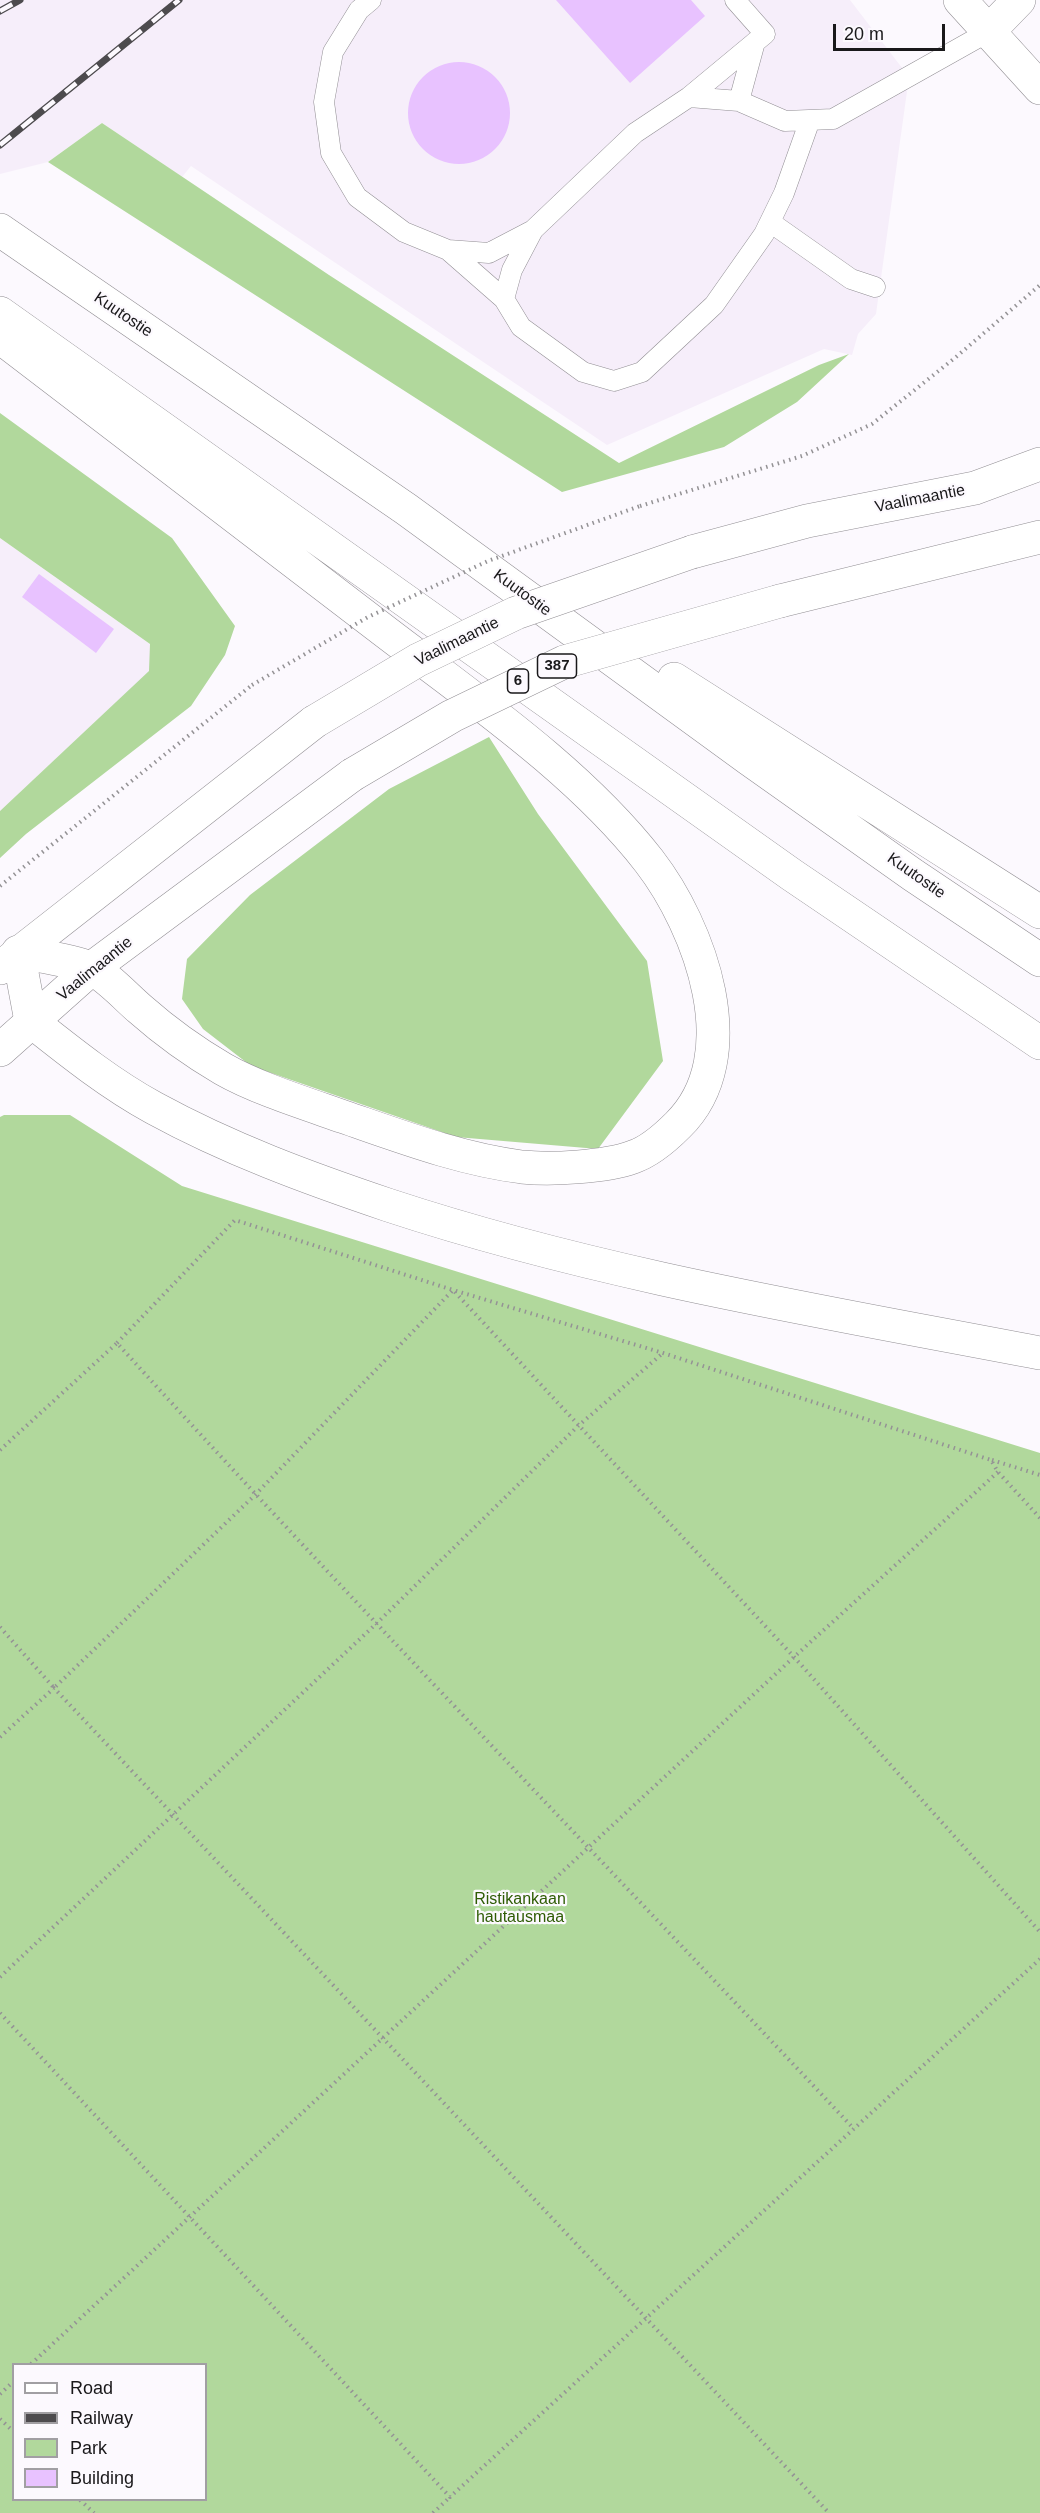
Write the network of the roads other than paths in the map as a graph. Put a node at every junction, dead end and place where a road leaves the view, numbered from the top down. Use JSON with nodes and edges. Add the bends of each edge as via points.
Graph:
{"nodes":[{"id":1,"x":371,"y":0,"type":"edge"},
{"id":2,"x":735,"y":0,"type":"edge"},
{"id":3,"x":960,"y":0,"type":"edge"},
{"id":4,"x":1019,"y":0,"type":"edge"},
{"id":5,"x":988,"y":32,"type":"junction"},
{"id":6,"x":755,"y":42,"type":"junction"},
{"id":7,"x":1040,"y":88,"type":"edge"},
{"id":8,"x":689,"y":97,"type":"junction"},
{"id":9,"x":740,"y":101,"type":"junction"},
{"id":10,"x":810,"y":120,"type":"junction"},
{"id":11,"x":770,"y":222,"type":"junction"},
{"id":12,"x":0,"y":230,"type":"edge"},
{"id":13,"x":534,"y":230,"type":"junction"},
{"id":14,"x":448,"y":250,"type":"junction"},
{"id":15,"x":875,"y":287,"type":"dead end"},
{"id":16,"x":504,"y":299,"type":"junction"},
{"id":17,"x":0,"y":313,"type":"edge"},
{"id":18,"x":0,"y":337,"type":"edge"},
{"id":19,"x":1040,"y":464,"type":"edge"},
{"id":20,"x":406,"y":509,"type":"junction"},
{"id":21,"x":1040,"y":537,"type":"edge"},
{"id":22,"x":1040,"y":912,"type":"edge"},
{"id":23,"x":9,"y":960,"type":"edge"},
{"id":24,"x":1040,"y":960,"type":"edge"},
{"id":25,"x":92,"y":968,"type":"junction"},
{"id":26,"x":31,"y":1021,"type":"junction"},
{"id":27,"x":1040,"y":1044,"type":"edge"},
{"id":28,"x":0,"y":1050,"type":"edge"},
{"id":29,"x":1040,"y":1353,"type":"edge"}],
"edges":[{"from":1,"to":14,"type":"lane","via":[[359,10],[333,52],[324,102],[331,153],[357,197],[404,232]]},
{"from":2,"to":6,"type":"lane","via":[[765,34]]},
{"from":3,"to":5,"type":"main road"},
{"from":4,"to":5,"type":"main road"},
{"from":5,"to":7,"type":"main road"},
{"from":5,"to":10,"type":"lane","via":[[833,119]]},
{"from":6,"to":8,"type":"lane"},
{"from":6,"to":9,"type":"lane"},
{"from":8,"to":9,"type":"lane"},
{"from":8,"to":13,"type":"lane","via":[[635,133]]},
{"from":9,"to":10,"type":"lane","via":[[785,121]]},
{"from":10,"to":11,"type":"lane"},
{"from":11,"to":15,"type":"lane","via":[[851,279]]},
{"from":11,"to":16,"type":"lane","via":[[714,304],[642,372],[614,381],[583,372],[521,327]]},
{"from":12,"to":20,"type":"main road","name":"Kuutostie"},
{"from":13,"to":14,"type":"lane","via":[[489,253]]},
{"from":13,"to":16,"type":"lane","via":[[512,270]]},
{"from":14,"to":16,"type":"lane"},
{"from":17,"to":27,"type":"main road","number":"6","via":[[792,875]]},
{"from":18,"to":25,"type":"main road","via":[[511,728],[613,819],[673,896],[690,931],[706,983],[714,1034],[708,1074],[699,1097],[681,1123],[660,1140],[635,1157],[591,1165],[525,1167],[445,1152],[312,1106],[227,1071],[166,1032]]},
{"from":19,"to":23,"type":"main road","name":"Vaalimaantie","bridge":true,"via":[[975,488],[807,521],[692,552],[516,613],[417,660],[314,722]]},
{"from":20,"to":22,"type":"main road"},
{"from":20,"to":24,"type":"main road","name":"Kuutostie","via":[[749,759]]},
{"from":21,"to":25,"type":"main road","name":"Vaalimaantie","number":"387","bridge":true,"via":[[780,601],[564,662],[452,716],[352,775]]},
{"from":23,"to":25,"type":"main road"},
{"from":23,"to":26,"type":"main road"},
{"from":25,"to":26,"type":"main road","name":"Vaalimaantie","number":"387"},
{"from":26,"to":28,"type":"main road","name":"Vaalimaantie"},
{"from":26,"to":29,"type":"main road","via":[[89,1067],[153,1107],[218,1139],[281,1168],[450,1226],[583,1262]]}]}
